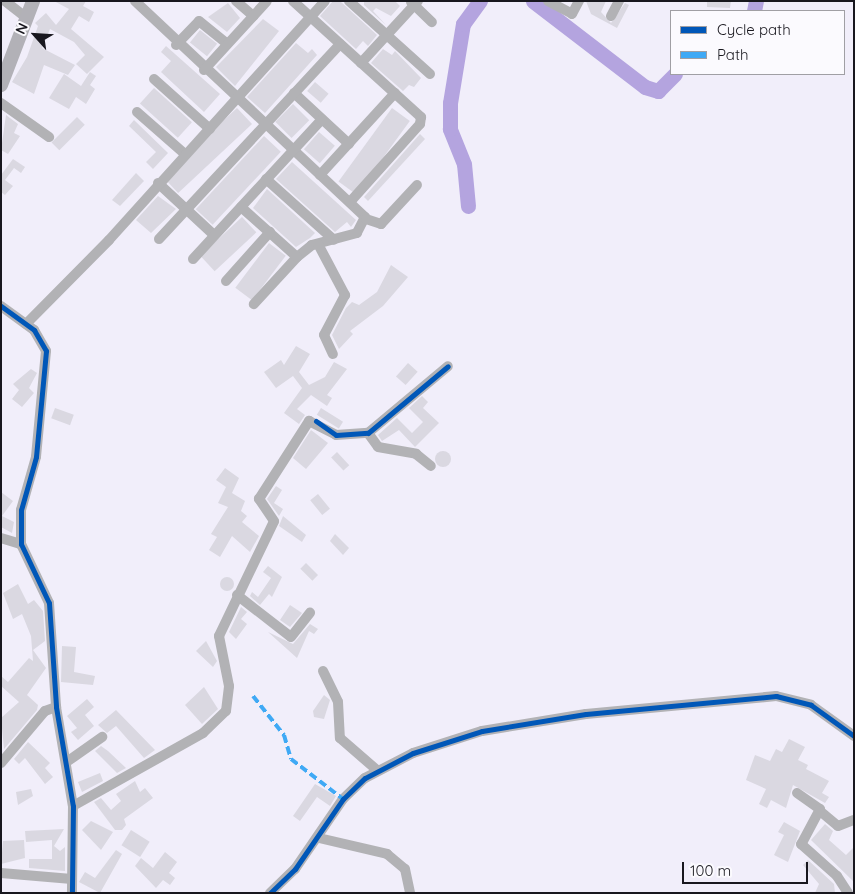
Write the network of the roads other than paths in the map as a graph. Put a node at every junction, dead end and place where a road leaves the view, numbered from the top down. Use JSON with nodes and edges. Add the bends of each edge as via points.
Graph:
{"nodes":[{"id":1,"x":33,"y":1,"type":"edge"},
{"id":2,"x":135,"y":1,"type":"edge"},
{"id":3,"x":236,"y":1,"type":"edge"},
{"id":4,"x":266,"y":1,"type":"edge"},
{"id":5,"x":293,"y":1,"type":"edge"},
{"id":6,"x":325,"y":1,"type":"edge"},
{"id":7,"x":349,"y":1,"type":"edge"},
{"id":8,"x":548,"y":1,"type":"edge"},
{"id":9,"x":579,"y":1,"type":"edge"},
{"id":10,"x":619,"y":1,"type":"edge"},
{"id":11,"x":8,"y":3,"type":"edge"},
{"id":12,"x":414,"y":3,"type":"edge"},
{"id":13,"x":23,"y":15,"type":"junction"},
{"id":14,"x":253,"y":16,"type":"junction"},
{"id":15,"x":611,"y":16,"type":"dead end"},
{"id":16,"x":310,"y":17,"type":"junction"},
{"id":17,"x":432,"y":22,"type":"dead end"},
{"id":18,"x":386,"y":35,"type":"junction"},
{"id":19,"x":227,"y":44,"type":"junction"},
{"id":20,"x":340,"y":44,"type":"junction"},
{"id":21,"x":176,"y":45,"type":"junction"},
{"id":22,"x":361,"y":62,"type":"junction"},
{"id":23,"x":204,"y":70,"type":"junction"},
{"id":24,"x":430,"y":74,"type":"dead end"},
{"id":25,"x":154,"y":79,"type":"dead end"},
{"id":26,"x":1,"y":85,"type":"edge"},
{"id":27,"x":294,"y":93,"type":"junction"},
{"id":28,"x":395,"y":93,"type":"junction"},
{"id":29,"x":235,"y":99,"type":"junction"},
{"id":30,"x":1,"y":104,"type":"edge"},
{"id":31,"x":137,"y":112,"type":"dead end"},
{"id":32,"x":322,"y":119,"type":"junction"},
{"id":33,"x":264,"y":126,"type":"junction"},
{"id":34,"x":210,"y":129,"type":"junction"},
{"id":35,"x":50,"y":137,"type":"dead end"},
{"id":36,"x":349,"y":144,"type":"junction"},
{"id":37,"x":293,"y":150,"type":"junction"},
{"id":38,"x":184,"y":154,"type":"junction"},
{"id":39,"x":320,"y":175,"type":"junction"},
{"id":40,"x":266,"y":179,"type":"junction"},
{"id":41,"x":158,"y":183,"type":"junction"},
{"id":42,"x":417,"y":185,"type":"dead end"},
{"id":43,"x":350,"y":202,"type":"junction"},
{"id":44,"x":241,"y":207,"type":"junction"},
{"id":45,"x":186,"y":209,"type":"junction"},
{"id":46,"x":366,"y":219,"type":"junction"},
{"id":47,"x":270,"y":232,"type":"junction"},
{"id":48,"x":214,"y":235,"type":"junction"},
{"id":49,"x":159,"y":239,"type":"dead end"},
{"id":50,"x":334,"y":240,"type":"junction"},
{"id":51,"x":318,"y":244,"type":"junction"},
{"id":52,"x":297,"y":257,"type":"junction"},
{"id":53,"x":193,"y":259,"type":"dead end"},
{"id":54,"x":226,"y":281,"type":"dead end"},
{"id":55,"x":254,"y":304,"type":"dead end"},
{"id":56,"x":1,"y":306,"type":"edge"},
{"id":57,"x":26,"y":324,"type":"junction"},
{"id":58,"x":333,"y":354,"type":"dead end"},
{"id":59,"x":448,"y":366,"type":"dead end"},
{"id":60,"x":368,"y":433,"type":"junction"},
{"id":61,"x":431,"y":466,"type":"dead end"},
{"id":62,"x":1,"y":538,"type":"edge"},
{"id":63,"x":21,"y":544,"type":"junction"},
{"id":64,"x":237,"y":595,"type":"junction"},
{"id":65,"x":310,"y":612,"type":"dead end"},
{"id":66,"x":323,"y":671,"type":"dead end"},
{"id":67,"x":56,"y":707,"type":"junction"},
{"id":68,"x":854,"y":736,"type":"edge"},
{"id":69,"x":102,"y":737,"type":"dead end"},
{"id":70,"x":68,"y":761,"type":"junction"},
{"id":71,"x":1,"y":763,"type":"edge"},
{"id":72,"x":378,"y":771,"type":"junction"},
{"id":73,"x":796,"y":793,"type":"dead end"},
{"id":74,"x":74,"y":806,"type":"junction"},
{"id":75,"x":820,"y":811,"type":"junction"},
{"id":76,"x":854,"y":820,"type":"edge"},
{"id":77,"x":319,"y":838,"type":"junction"},
{"id":78,"x":1,"y":873,"type":"edge"},
{"id":79,"x":72,"y":880,"type":"junction"},
{"id":80,"x":72,"y":893,"type":"edge"},
{"id":81,"x":270,"y":893,"type":"edge"},
{"id":82,"x":410,"y":893,"type":"edge"},
{"id":83,"x":848,"y":893,"type":"edge"}],
"edges":[{"from":1,"to":13,"type":"street"},
{"from":2,"to":21,"type":"street"},
{"from":3,"to":14,"type":"street"},
{"from":4,"to":14,"type":"street"},
{"from":5,"to":16,"type":"street"},
{"from":6,"to":16,"type":"street"},
{"from":7,"to":18,"type":"street"},
{"from":8,"to":9,"type":"street","via":[[572,14]]},
{"from":10,"to":15,"type":"street"},
{"from":11,"to":13,"type":"street"},
{"from":12,"to":17,"type":"street"},
{"from":12,"to":18,"type":"street"},
{"from":13,"to":26,"type":"street"},
{"from":14,"to":19,"type":"street"},
{"from":16,"to":20,"type":"street"},
{"from":16,"to":29,"type":"street"},
{"from":18,"to":22,"type":"street"},
{"from":18,"to":24,"type":"street"},
{"from":19,"to":21,"type":"street","via":[[199,21]]},
{"from":19,"to":23,"type":"street"},
{"from":20,"to":22,"type":"street"},
{"from":20,"to":27,"type":"street"},
{"from":21,"to":23,"type":"street"},
{"from":22,"to":28,"type":"street"},
{"from":23,"to":29,"type":"street"},
{"from":25,"to":34,"type":"street"},
{"from":27,"to":32,"type":"street"},
{"from":27,"to":33,"type":"street"},
{"from":28,"to":36,"type":"street"},
{"from":28,"to":43,"type":"street","via":[[420,114],[421,122]]},
{"from":29,"to":33,"type":"street"},
{"from":29,"to":34,"type":"street"},
{"from":30,"to":35,"type":"street"},
{"from":31,"to":38,"type":"street"},
{"from":32,"to":36,"type":"street"},
{"from":32,"to":37,"type":"street"},
{"from":33,"to":37,"type":"street"},
{"from":33,"to":45,"type":"street"},
{"from":34,"to":38,"type":"street"},
{"from":36,"to":39,"type":"street"},
{"from":37,"to":39,"type":"street"},
{"from":37,"to":40,"type":"street"},
{"from":38,"to":41,"type":"street"},
{"from":39,"to":43,"type":"street"},
{"from":40,"to":44,"type":"street"},
{"from":40,"to":50,"type":"street"},
{"from":41,"to":45,"type":"street"},
{"from":41,"to":57,"type":"street"},
{"from":42,"to":46,"type":"street","via":[[381,224]]},
{"from":43,"to":46,"type":"street"},
{"from":44,"to":47,"type":"street"},
{"from":44,"to":48,"type":"street"},
{"from":45,"to":48,"type":"street"},
{"from":45,"to":49,"type":"street"},
{"from":46,"to":50,"type":"street","via":[[357,233]]},
{"from":47,"to":52,"type":"street"},
{"from":47,"to":54,"type":"street"},
{"from":48,"to":53,"type":"street"},
{"from":50,"to":51,"type":"street"},
{"from":51,"to":52,"type":"street"},
{"from":51,"to":58,"type":"street","via":[[345,295],[324,340]]},
{"from":52,"to":55,"type":"street"},
{"from":56,"to":57,"type":"street"},
{"from":57,"to":63,"type":"street","via":[[40,338],[47,358],[36,457],[21,510]]},
{"from":59,"to":60,"type":"street"},
{"from":60,"to":61,"type":"street","via":[[378,447],[416,454]]},
{"from":60,"to":64,"type":"street","via":[[336,435],[310,421],[258,499],[274,521]]},
{"from":62,"to":63,"type":"street"},
{"from":63,"to":67,"type":"street","via":[[49,603]]},
{"from":64,"to":65,"type":"street","via":[[292,637]]},
{"from":64,"to":74,"type":"street","via":[[219,636],[229,695],[220,719],[203,734]]},
{"from":66,"to":72,"type":"street","via":[[338,702],[340,738]]},
{"from":67,"to":70,"type":"street"},
{"from":67,"to":71,"type":"street","via":[[45,711]]},
{"from":68,"to":72,"type":"street","via":[[811,705],[776,696],[510,726],[430,747]]},
{"from":69,"to":70,"type":"street"},
{"from":70,"to":74,"type":"street"},
{"from":72,"to":77,"type":"street","via":[[343,798]]},
{"from":73,"to":75,"type":"street","via":[[817,804]]},
{"from":74,"to":79,"type":"street"},
{"from":75,"to":76,"type":"street","via":[[838,826]]},
{"from":75,"to":83,"type":"street","via":[[800,844],[837,876]]},
{"from":77,"to":81,"type":"street"},
{"from":77,"to":82,"type":"street","via":[[387,854],[405,869]]},
{"from":78,"to":79,"type":"street"},
{"from":79,"to":80,"type":"street"}]}
